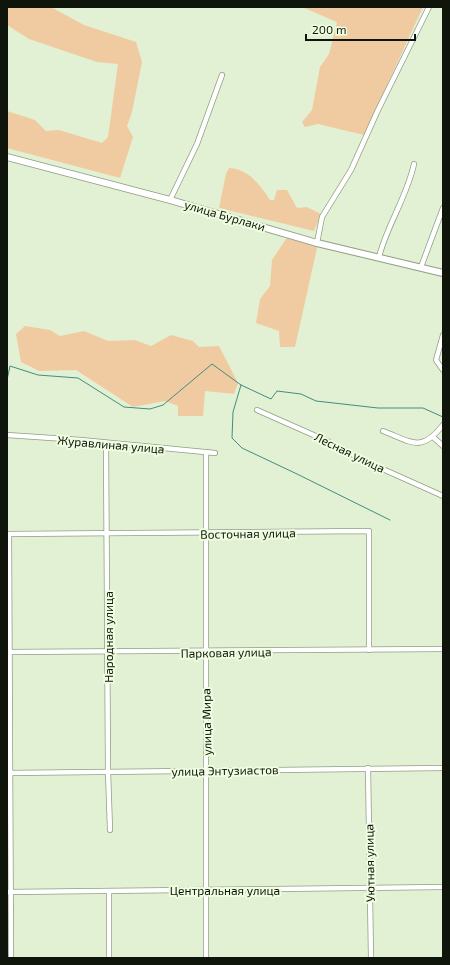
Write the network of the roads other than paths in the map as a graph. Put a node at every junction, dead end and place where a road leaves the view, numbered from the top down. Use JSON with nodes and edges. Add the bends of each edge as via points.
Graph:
{"nodes":[{"id":1,"x":429,"y":7,"type":"edge"},
{"id":2,"x":222,"y":75,"type":"dead end"},
{"id":3,"x":7,"y":157,"type":"edge"},
{"id":4,"x":414,"y":164,"type":"dead end"},
{"id":5,"x":170,"y":200,"type":"junction"},
{"id":6,"x":443,"y":208,"type":"edge"},
{"id":7,"x":317,"y":243,"type":"junction"},
{"id":8,"x":379,"y":257,"type":"junction"},
{"id":9,"x":421,"y":267,"type":"junction"},
{"id":10,"x":443,"y":273,"type":"edge"},
{"id":11,"x":443,"y":335,"type":"edge"},
{"id":12,"x":443,"y":370,"type":"edge"},
{"id":13,"x":257,"y":410,"type":"dead end"},
{"id":14,"x":443,"y":425,"type":"edge"},
{"id":15,"x":383,"y":431,"type":"dead end"},
{"id":16,"x":7,"y":435,"type":"edge"},
{"id":17,"x":433,"y":437,"type":"junction"},
{"id":18,"x":106,"y":443,"type":"junction"},
{"id":19,"x":443,"y":446,"type":"edge"},
{"id":20,"x":206,"y":452,"type":"junction"},
{"id":21,"x":215,"y":453,"type":"dead end"},
{"id":22,"x":443,"y":496,"type":"edge"},
{"id":23,"x":205,"y":533,"type":"junction"},
{"id":24,"x":8,"y":534,"type":"edge"},
{"id":25,"x":108,"y":534,"type":"junction"},
{"id":26,"x":443,"y":649,"type":"edge"},
{"id":27,"x":369,"y":650,"type":"junction"},
{"id":28,"x":8,"y":652,"type":"edge"},
{"id":29,"x":205,"y":652,"type":"junction"},
{"id":30,"x":108,"y":653,"type":"junction"},
{"id":31,"x":368,"y":768,"type":"junction"},
{"id":32,"x":443,"y":768,"type":"edge"},
{"id":33,"x":207,"y":770,"type":"junction"},
{"id":34,"x":108,"y":771,"type":"junction"},
{"id":35,"x":9,"y":773,"type":"edge"},
{"id":36,"x":110,"y":830,"type":"dead end"},
{"id":37,"x":443,"y":887,"type":"edge"},
{"id":38,"x":370,"y":889,"type":"junction"},
{"id":39,"x":206,"y":890,"type":"junction"},
{"id":40,"x":9,"y":892,"type":"edge"},
{"id":41,"x":109,"y":892,"type":"junction"},
{"id":42,"x":11,"y":958,"type":"edge"},
{"id":43,"x":109,"y":958,"type":"edge"},
{"id":44,"x":206,"y":958,"type":"edge"},
{"id":45,"x":370,"y":958,"type":"edge"}],
"edges":[{"from":1,"to":7,"type":"street","via":[[351,170],[322,217]]},
{"from":2,"to":5,"type":"street","via":[[197,144]]},
{"from":3,"to":5,"type":"street","name":"улица Бурлаки"},
{"from":4,"to":8,"type":"street","via":[[411,178],[391,222]]},
{"from":5,"to":7,"type":"street","name":"улица Бурлаки"},
{"from":6,"to":9,"type":"street"},
{"from":7,"to":8,"type":"street","name":"улица Бурлаки"},
{"from":8,"to":9,"type":"street","name":"улица Бурлаки"},
{"from":9,"to":10,"type":"street","name":"улица Бурлаки"},
{"from":11,"to":12,"type":"street","via":[[436,360]]},
{"from":13,"to":22,"type":"street","name":"Лесная улица"},
{"from":14,"to":17,"type":"street"},
{"from":15,"to":17,"type":"street","via":[[415,443],[425,442]]},
{"from":16,"to":18,"type":"street","name":"Журавлиная улица"},
{"from":17,"to":19,"type":"street"},
{"from":18,"to":20,"type":"street","name":"Журавлиная улица"},
{"from":18,"to":25,"type":"street","name":"Народная улица"},
{"from":20,"to":21,"type":"street","name":"Журавлиная улица"},
{"from":20,"to":23,"type":"street","name":"улица Мира"},
{"from":23,"to":25,"type":"street","name":"Восточная улица"},
{"from":23,"to":27,"type":"street","name":"Восточная улица","via":[[370,532]]},
{"from":23,"to":29,"type":"street","name":"улица Мира"},
{"from":24,"to":25,"type":"street","name":"Восточная улица"},
{"from":24,"to":28,"type":"street"},
{"from":25,"to":30,"type":"street","name":"Народная улица"},
{"from":26,"to":27,"type":"street","name":"Парковая улица"},
{"from":27,"to":29,"type":"street","name":"Парковая улица"},
{"from":28,"to":30,"type":"street","name":"Парковая улица"},
{"from":28,"to":35,"type":"street"},
{"from":29,"to":30,"type":"street","name":"Парковая улица"},
{"from":29,"to":33,"type":"street","name":"улица Мира"},
{"from":30,"to":34,"type":"street","name":"Народная улица"},
{"from":31,"to":32,"type":"street","name":"улица Энтузиастов"},
{"from":31,"to":33,"type":"street","name":"улица Энтузиастов"},
{"from":31,"to":38,"type":"street","name":"Уютная улица"},
{"from":33,"to":34,"type":"street","name":"улица Энтузиастов"},
{"from":33,"to":39,"type":"street","name":"улица Мира"},
{"from":34,"to":35,"type":"street","name":"улица Энтузиастов"},
{"from":34,"to":36,"type":"street","name":"Народная улица"},
{"from":35,"to":40,"type":"street"},
{"from":37,"to":38,"type":"street","name":"Центральная улица"},
{"from":38,"to":39,"type":"street","name":"Центральная улица"},
{"from":38,"to":45,"type":"street","name":"Уютная улица"},
{"from":39,"to":41,"type":"street","name":"Центральная улица"},
{"from":39,"to":44,"type":"street","name":"улица Мира"},
{"from":40,"to":41,"type":"street","name":"Центральная улица"},
{"from":40,"to":42,"type":"street"},
{"from":41,"to":43,"type":"street"}]}
